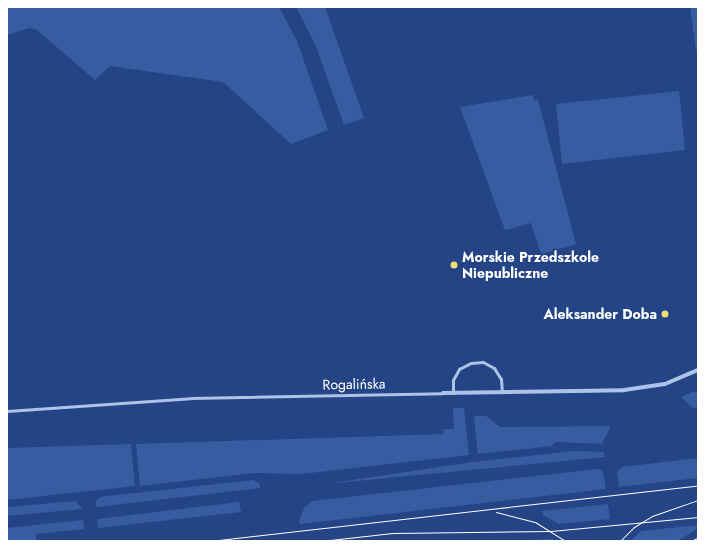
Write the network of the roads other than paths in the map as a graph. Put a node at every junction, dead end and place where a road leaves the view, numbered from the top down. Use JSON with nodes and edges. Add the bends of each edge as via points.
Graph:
{"nodes":[{"id":1,"x":698,"y":370,"type":"edge"},
{"id":2,"x":502,"y":392,"type":"junction"},
{"id":3,"x":443,"y":393,"type":"joint"},
{"id":4,"x":453,"y":393,"type":"junction"},
{"id":5,"x":7,"y":411,"type":"edge"}],
"edges":[{"from":1,"to":2,"type":"street","name":"Rogalińska","via":[[646,388]]},
{"from":2,"to":4,"type":"street","name":"Rogalińska"},
{"from":2,"to":4,"type":"lane","via":[[501,379],[494,368],[483,362],[471,362],[460,369],[453,380]]},
{"from":3,"to":4,"type":"street","name":"Rogalińska"},
{"from":3,"to":5,"type":"lane","name":"Rogalińska","via":[[191,398]]}]}
